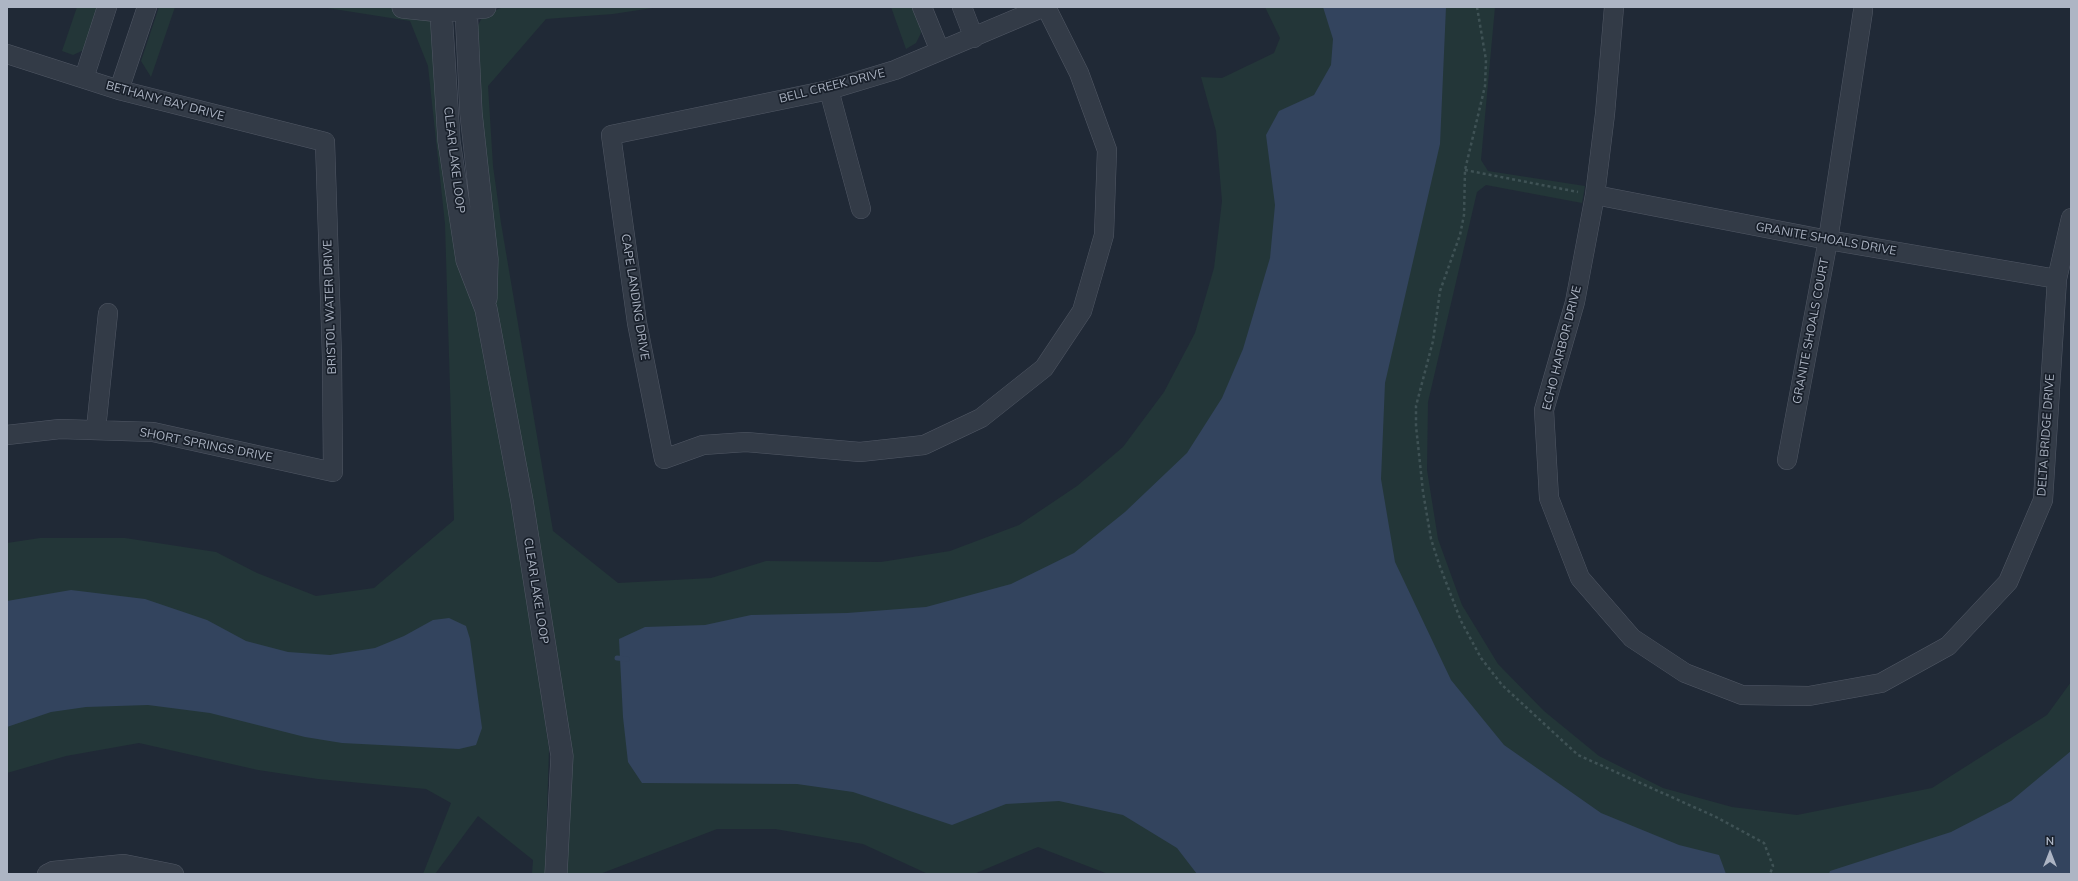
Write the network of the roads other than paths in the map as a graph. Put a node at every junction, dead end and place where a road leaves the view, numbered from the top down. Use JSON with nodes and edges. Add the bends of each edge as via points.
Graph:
{"nodes":[{"id":1,"x":107,"y":7,"type":"edge"},
{"id":2,"x":147,"y":7,"type":"edge"},
{"id":3,"x":403,"y":7,"type":"edge"},
{"id":4,"x":922,"y":7,"type":"edge"},
{"id":5,"x":962,"y":7,"type":"edge"},
{"id":6,"x":1045,"y":7,"type":"edge"},
{"id":7,"x":1614,"y":7,"type":"edge"},
{"id":8,"x":473,"y":8,"type":"edge"},
{"id":9,"x":442,"y":9,"type":"edge"},
{"id":10,"x":1863,"y":11,"type":"dead end"},
{"id":11,"x":974,"y":38,"type":"junction"},
{"id":12,"x":940,"y":51,"type":"junction"},
{"id":13,"x":7,"y":54,"type":"edge"},
{"id":14,"x":84,"y":78,"type":"junction"},
{"id":15,"x":119,"y":90,"type":"junction"},
{"id":16,"x":829,"y":90,"type":"junction"},
{"id":17,"x":611,"y":135,"type":"joint"},
{"id":18,"x":325,"y":142,"type":"joint"},
{"id":19,"x":1596,"y":195,"type":"junction"},
{"id":20,"x":861,"y":209,"type":"dead end"},
{"id":21,"x":2071,"y":218,"type":"edge"},
{"id":22,"x":1828,"y":240,"type":"junction"},
{"id":23,"x":2057,"y":279,"type":"junction"},
{"id":24,"x":486,"y":309,"type":"junction"},
{"id":25,"x":108,"y":313,"type":"dead end"},
{"id":26,"x":96,"y":429,"type":"junction"},
{"id":27,"x":7,"y":436,"type":"edge"},
{"id":28,"x":1787,"y":460,"type":"dead end"},
{"id":29,"x":333,"y":472,"type":"joint"},
{"id":30,"x":1742,"y":695,"type":"joint"},
{"id":31,"x":47,"y":874,"type":"edge"},
{"id":32,"x":174,"y":874,"type":"edge"},
{"id":33,"x":556,"y":874,"type":"edge"}],
"edges":[{"from":1,"to":14,"type":"street"},
{"from":2,"to":15,"type":"street"},
{"from":3,"to":9,"type":"street"},
{"from":4,"to":12,"type":"street"},
{"from":5,"to":11,"type":"street"},
{"from":6,"to":11,"type":"street","name":"BELL CREEK DRIVE"},
{"from":6,"to":17,"type":"street","name":"CAPE LANDING DRIVE","via":[[1079,73],[1107,150],[1104,235],[1082,311],[1044,368],[981,418],[924,445],[860,452],[746,442],[703,445],[664,459],[637,323]]},
{"from":7,"to":19,"type":"street","name":"ECHO HARBOR DRIVE"},
{"from":8,"to":9,"type":"street"},
{"from":8,"to":24,"type":"street","name":"CLEAR LAKE LOOP","via":[[471,113],[487,259]]},
{"from":9,"to":24,"type":"street","name":"CLEAR LAKE LOOP","via":[[450,149],[468,260]]},
{"from":10,"to":22,"type":"street","name":"GRANITE SHOALS COURT"},
{"from":11,"to":12,"type":"street","name":"BELL CREEK DRIVE"},
{"from":12,"to":16,"type":"street","name":"BELL CREEK DRIVE","via":[[895,70]]},
{"from":13,"to":14,"type":"street","name":"BETHANY BAY DRIVE"},
{"from":14,"to":15,"type":"street","name":"BETHANY BAY DRIVE"},
{"from":15,"to":18,"type":"street","name":"BETHANY BAY DRIVE"},
{"from":16,"to":17,"type":"street","name":"BELL CREEK DRIVE"},
{"from":16,"to":20,"type":"street"},
{"from":18,"to":29,"type":"street","name":"BRISTOL WATER DRIVE"},
{"from":19,"to":22,"type":"street","name":"GRANITE SHOALS DRIVE"},
{"from":19,"to":30,"type":"street","name":"ECHO HARBOR DRIVE","via":[[1575,302],[1544,410],[1549,498],[1580,578],[1632,638],[1685,673]]},
{"from":21,"to":23,"type":"street","name":"DELTA BRIDGE DRIVE"},
{"from":22,"to":23,"type":"street","name":"GRANITE SHOALS DRIVE"},
{"from":22,"to":28,"type":"street","name":"GRANITE SHOALS COURT"},
{"from":23,"to":30,"type":"street","name":"DELTA BRIDGE DRIVE","via":[[2043,500],[2008,582],[1948,646],[1881,683],[1809,696]]},
{"from":24,"to":33,"type":"street","name":"CLEAR LAKE LOOP","via":[[522,501],[562,756]]},
{"from":25,"to":26,"type":"street"},
{"from":26,"to":27,"type":"street","name":"SHORT SPRINGS DRIVE","via":[[60,429]]},
{"from":26,"to":29,"type":"street","name":"SHORT SPRINGS DRIVE","via":[[153,432]]},
{"from":31,"to":32,"type":"street","via":[[53,871],[124,864]]}]}
